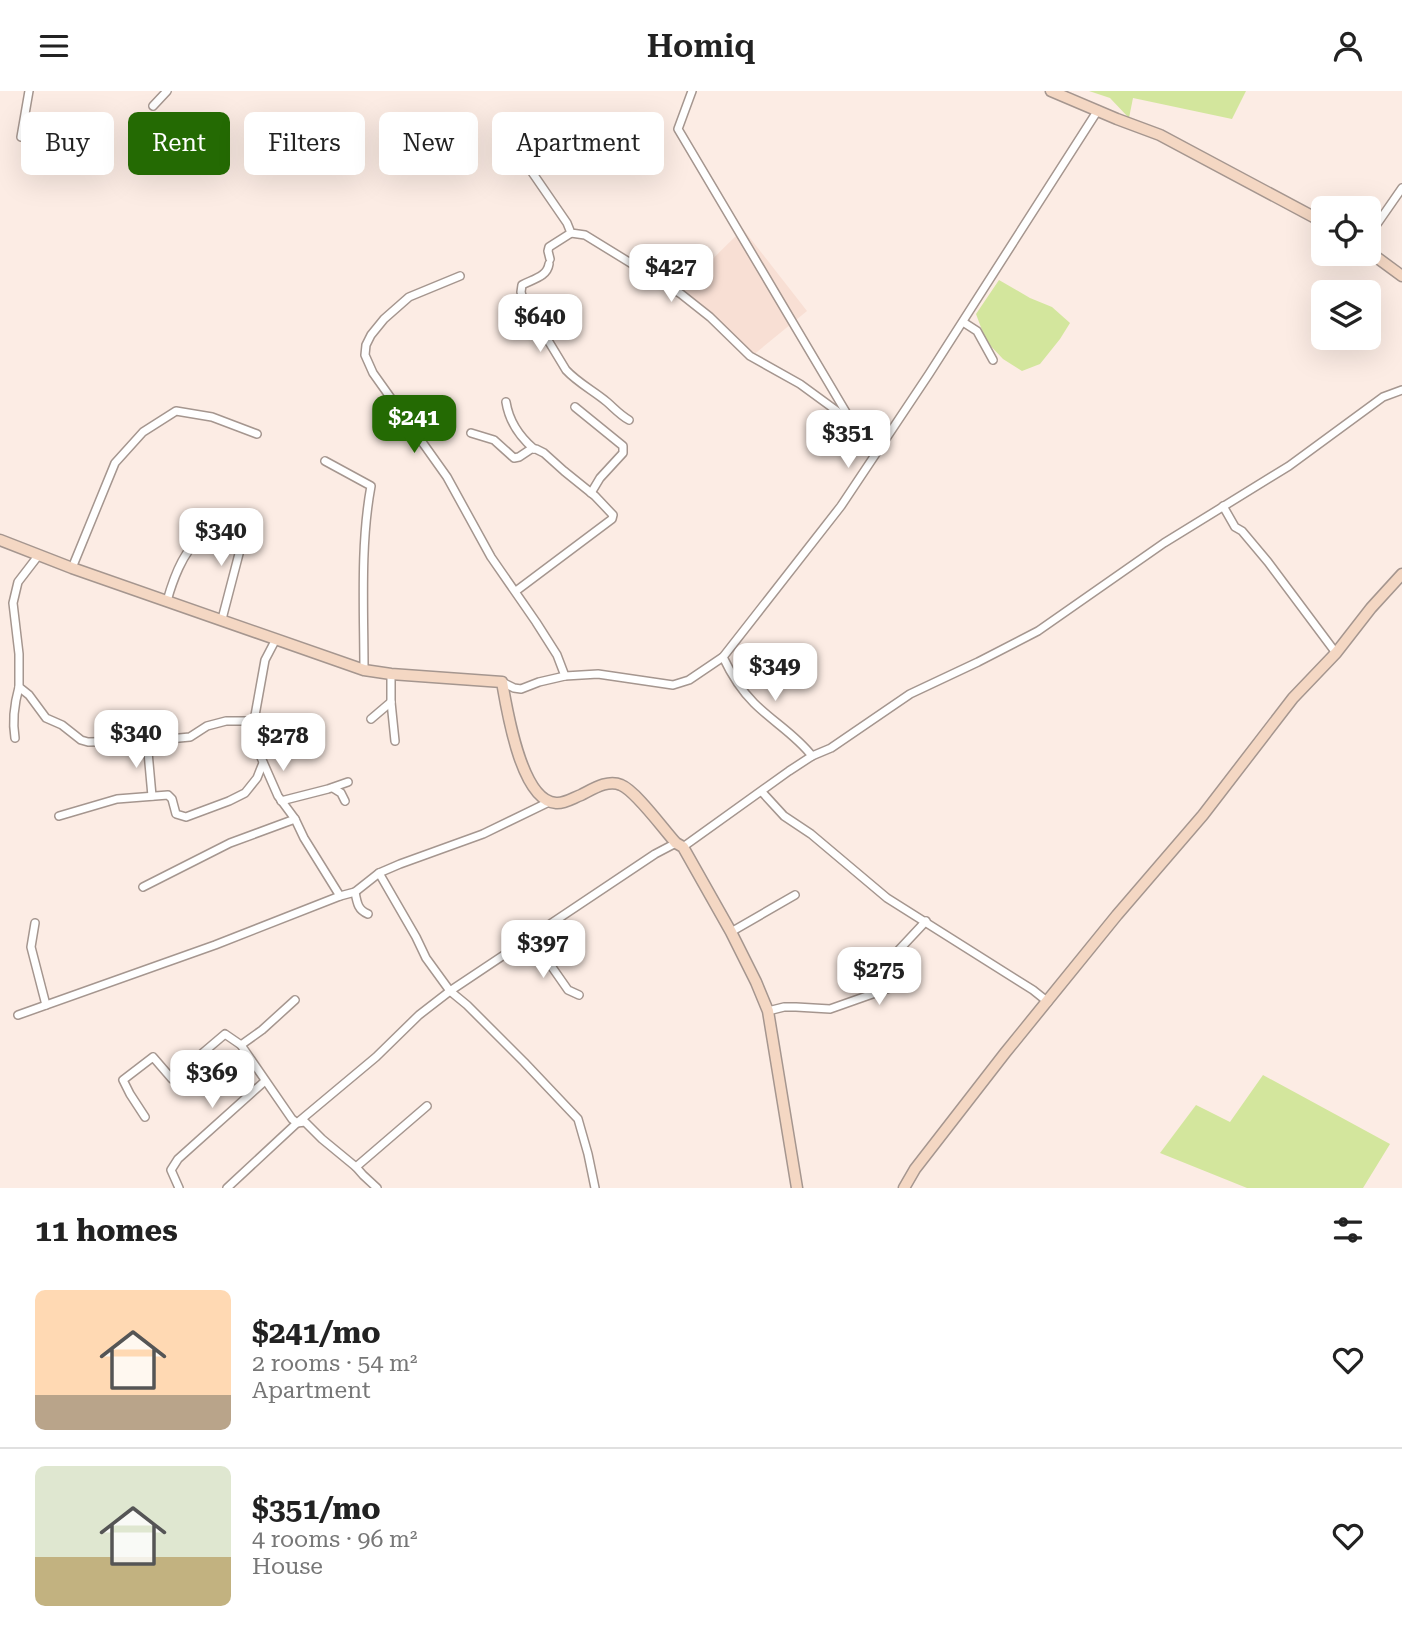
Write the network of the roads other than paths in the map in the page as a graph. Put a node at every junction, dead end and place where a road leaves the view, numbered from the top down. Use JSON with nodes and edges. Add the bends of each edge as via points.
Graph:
{"nodes":[{"id":1,"x":29,"y":91,"type":"edge"},
{"id":2,"x":167,"y":91,"type":"edge"},
{"id":3,"x":692,"y":91,"type":"edge"},
{"id":4,"x":1051,"y":91,"type":"edge"},
{"id":5,"x":153,"y":106,"type":"dead end"},
{"id":6,"x":1098,"y":110,"type":"junction"},
{"id":7,"x":25,"y":112,"type":"edge"},
{"id":8,"x":534,"y":175,"type":"edge"},
{"id":9,"x":1402,"y":188,"type":"edge"},
{"id":10,"x":1311,"y":216,"type":"edge"},
{"id":11,"x":1381,"y":218,"type":"edge"},
{"id":12,"x":572,"y":233,"type":"junction"},
{"id":13,"x":1381,"y":261,"type":"edge"},
{"id":14,"x":460,"y":276,"type":"dead end"},
{"id":15,"x":1402,"y":276,"type":"edge"},
{"id":16,"x":963,"y":322,"type":"junction"},
{"id":17,"x":993,"y":361,"type":"dead end"},
{"id":18,"x":1402,"y":390,"type":"edge"},
{"id":19,"x":506,"y":402,"type":"dead end"},
{"id":20,"x":575,"y":407,"type":"dead end"},
{"id":21,"x":629,"y":420,"type":"dead end"},
{"id":22,"x":852,"y":422,"type":"junction"},
{"id":23,"x":471,"y":433,"type":"dead end"},
{"id":24,"x":257,"y":434,"type":"dead end"},
{"id":25,"x":880,"y":448,"type":"junction"},
{"id":26,"x":534,"y":449,"type":"junction"},
{"id":27,"x":325,"y":461,"type":"dead end"},
{"id":28,"x":591,"y":493,"type":"junction"},
{"id":29,"x":1223,"y":506,"type":"junction"},
{"id":30,"x":247,"y":523,"type":"dead end"},
{"id":31,"x":210,"y":535,"type":"dead end"},
{"id":32,"x":0,"y":540,"type":"edge"},
{"id":33,"x":38,"y":556,"type":"junction"},
{"id":34,"x":72,"y":568,"type":"junction"},
{"id":35,"x":1402,"y":574,"type":"edge"},
{"id":36,"x":516,"y":591,"type":"junction"},
{"id":37,"x":167,"y":601,"type":"junction"},
{"id":38,"x":222,"y":619,"type":"junction"},
{"id":39,"x":276,"y":639,"type":"junction"},
{"id":40,"x":1336,"y":653,"type":"junction"},
{"id":41,"x":723,"y":657,"type":"junction"},
{"id":42,"x":364,"y":670,"type":"junction"},
{"id":43,"x":391,"y":674,"type":"junction"},
{"id":44,"x":565,"y":676,"type":"junction"},
{"id":45,"x":502,"y":682,"type":"junction"},
{"id":46,"x":19,"y":687,"type":"junction"},
{"id":47,"x":391,"y":702,"type":"junction"},
{"id":48,"x":371,"y":719,"type":"dead end"},
{"id":49,"x":254,"y":721,"type":"junction"},
{"id":50,"x":15,"y":739,"type":"dead end"},
{"id":51,"x":147,"y":741,"type":"junction"},
{"id":52,"x":395,"y":741,"type":"dead end"},
{"id":53,"x":813,"y":756,"type":"junction"},
{"id":54,"x":263,"y":763,"type":"junction"},
{"id":55,"x":348,"y":782,"type":"dead end"},
{"id":56,"x":332,"y":788,"type":"junction"},
{"id":57,"x":762,"y":792,"type":"junction"},
{"id":58,"x":152,"y":796,"type":"junction"},
{"id":59,"x":281,"y":801,"type":"junction"},
{"id":60,"x":345,"y":801,"type":"dead end"},
{"id":61,"x":549,"y":802,"type":"junction"},
{"id":62,"x":59,"y":816,"type":"dead end"},
{"id":63,"x":295,"y":819,"type":"junction"},
{"id":64,"x":679,"y":845,"type":"junction"},
{"id":65,"x":379,"y":873,"type":"junction"},
{"id":66,"x":142,"y":887,"type":"dead end"},
{"id":67,"x":355,"y":893,"type":"junction"},
{"id":68,"x":796,"y":895,"type":"dead end"},
{"id":69,"x":340,"y":896,"type":"junction"},
{"id":70,"x":368,"y":913,"type":"dead end"},
{"id":71,"x":926,"y":921,"type":"junction"},
{"id":72,"x":35,"y":923,"type":"dead end"},
{"id":73,"x":731,"y":932,"type":"junction"},
{"id":74,"x":531,"y":937,"type":"junction"},
{"id":75,"x":450,"y":991,"type":"junction"},
{"id":76,"x":579,"y":995,"type":"dead end"},
{"id":77,"x":295,"y":1000,"type":"dead end"},
{"id":78,"x":1048,"y":1002,"type":"junction"},
{"id":79,"x":46,"y":1005,"type":"junction"},
{"id":80,"x":768,"y":1011,"type":"junction"},
{"id":81,"x":18,"y":1015,"type":"dead end"},
{"id":82,"x":242,"y":1045,"type":"junction"},
{"id":83,"x":265,"y":1081,"type":"junction"},
{"id":84,"x":427,"y":1106,"type":"dead end"},
{"id":85,"x":145,"y":1117,"type":"dead end"},
{"id":86,"x":297,"y":1123,"type":"junction"},
{"id":87,"x":356,"y":1167,"type":"junction"},
{"id":88,"x":232,"y":1187,"type":"edge"},
{"id":89,"x":179,"y":1188,"type":"edge"},
{"id":90,"x":377,"y":1188,"type":"edge"},
{"id":91,"x":595,"y":1188,"type":"edge"},
{"id":92,"x":797,"y":1188,"type":"edge"},
{"id":93,"x":904,"y":1188,"type":"edge"}],
"edges":[{"from":1,"to":7,"type":"street"},
{"from":2,"to":5,"type":"street"},
{"from":3,"to":22,"type":"street","via":[[678,129]]},
{"from":4,"to":6,"type":"street"},
{"from":6,"to":10,"type":"street","via":[[1160,135]]},
{"from":6,"to":16,"type":"street"},
{"from":8,"to":12,"type":"street"},
{"from":9,"to":11,"type":"street"},
{"from":12,"to":21,"type":"street","via":[[549,247],[549,268],[522,285],[523,299],[566,370]]},
{"from":12,"to":22,"type":"street","via":[[585,235],[681,294],[750,356],[800,384]]},
{"from":13,"to":15,"type":"street"},
{"from":14,"to":36,"type":"street","via":[[409,297],[395,308],[371,335],[365,355]]},
{"from":16,"to":17,"type":"street","via":[[976,331]]},
{"from":16,"to":25,"type":"street"},
{"from":18,"to":29,"type":"street","via":[[1383,397],[1289,466]]},
{"from":19,"to":26,"type":"street","via":[[521,436]]},
{"from":20,"to":28,"type":"street","via":[[623,446],[623,453]]},
{"from":22,"to":25,"type":"street"},
{"from":23,"to":26,"type":"street","via":[[494,440],[514,458]]},
{"from":24,"to":34,"type":"street","via":[[212,417],[176,411],[143,432],[115,463]]},
{"from":25,"to":41,"type":"street","via":[[841,506]]},
{"from":26,"to":28,"type":"street"},
{"from":27,"to":42,"type":"street","via":[[371,486],[366,510]]},
{"from":28,"to":36,"type":"street","via":[[612,519]]},
{"from":29,"to":40,"type":"street"},
{"from":29,"to":53,"type":"street","via":[[1038,631],[910,694]]},
{"from":30,"to":38,"type":"street"},
{"from":31,"to":37,"type":"street","via":[[198,540],[183,561]]},
{"from":32,"to":33,"type":"street"},
{"from":33,"to":34,"type":"street"},
{"from":33,"to":46,"type":"street","via":[[18,582],[13,603]]},
{"from":34,"to":37,"type":"street"},
{"from":35,"to":40,"type":"street"},
{"from":36,"to":44,"type":"street","via":[[557,655]]},
{"from":37,"to":38,"type":"street"},
{"from":38,"to":39,"type":"street"},
{"from":39,"to":42,"type":"street"},
{"from":39,"to":49,"type":"street","via":[[265,660]]},
{"from":40,"to":78,"type":"street","via":[[1293,698]]},
{"from":41,"to":44,"type":"street","via":[[673,685],[598,674]]},
{"from":41,"to":53,"type":"street","via":[[743,692]]},
{"from":42,"to":43,"type":"street"},
{"from":43,"to":45,"type":"street"},
{"from":43,"to":47,"type":"street"},
{"from":44,"to":45,"type":"street","via":[[520,689]]},
{"from":45,"to":61,"type":"street","via":[[509,725],[525,774]]},
{"from":46,"to":50,"type":"street"},
{"from":46,"to":51,"type":"street","via":[[46,718],[80,740]]},
{"from":47,"to":48,"type":"street"},
{"from":47,"to":52,"type":"street"},
{"from":49,"to":51,"type":"street","via":[[226,721],[190,737]]},
{"from":49,"to":54,"type":"street"},
{"from":51,"to":58,"type":"street"},
{"from":53,"to":57,"type":"street"},
{"from":54,"to":58,"type":"street","via":[[245,793],[186,817],[176,814],[168,795]]},
{"from":54,"to":59,"type":"street"},
{"from":55,"to":56,"type":"street"},
{"from":56,"to":59,"type":"street"},
{"from":56,"to":60,"type":"street"},
{"from":57,"to":64,"type":"street"},
{"from":57,"to":71,"type":"street","via":[[887,898]]},
{"from":58,"to":62,"type":"street","via":[[117,799]]},
{"from":59,"to":63,"type":"street"},
{"from":61,"to":64,"type":"street","via":[[558,804],[617,783]]},
{"from":61,"to":65,"type":"street","via":[[483,834]]},
{"from":63,"to":66,"type":"street","via":[[230,843]]},
{"from":63,"to":69,"type":"street"},
{"from":64,"to":73,"type":"street"},
{"from":64,"to":74,"type":"street","via":[[655,854]]},
{"from":65,"to":67,"type":"street"},
{"from":65,"to":75,"type":"street","via":[[426,958]]},
{"from":67,"to":69,"type":"street"},
{"from":67,"to":70,"type":"street","via":[[357,904]]},
{"from":68,"to":73,"type":"street"},
{"from":69,"to":79,"type":"street"},
{"from":71,"to":78,"type":"street"},
{"from":71,"to":80,"type":"street","via":[[897,952],[905,975],[898,985],[830,1009]]},
{"from":72,"to":79,"type":"street","via":[[31,947]]},
{"from":73,"to":80,"type":"street"},
{"from":74,"to":75,"type":"street"},
{"from":74,"to":76,"type":"street","via":[[568,990]]},
{"from":75,"to":86,"type":"street"},
{"from":75,"to":91,"type":"street","via":[[578,1119]]},
{"from":77,"to":82,"type":"street"},
{"from":78,"to":93,"type":"street","via":[[930,1148]]},
{"from":79,"to":81,"type":"street"},
{"from":80,"to":92,"type":"street"},
{"from":82,"to":83,"type":"street"},
{"from":82,"to":85,"type":"street","via":[[225,1034],[172,1079],[153,1057],[124,1080]]},
{"from":83,"to":86,"type":"street"},
{"from":83,"to":89,"type":"street","via":[[178,1159],[172,1170]]},
{"from":84,"to":87,"type":"street"},
{"from":86,"to":87,"type":"street","via":[[304,1122]]},
{"from":86,"to":88,"type":"street"},
{"from":87,"to":90,"type":"street"}]}
